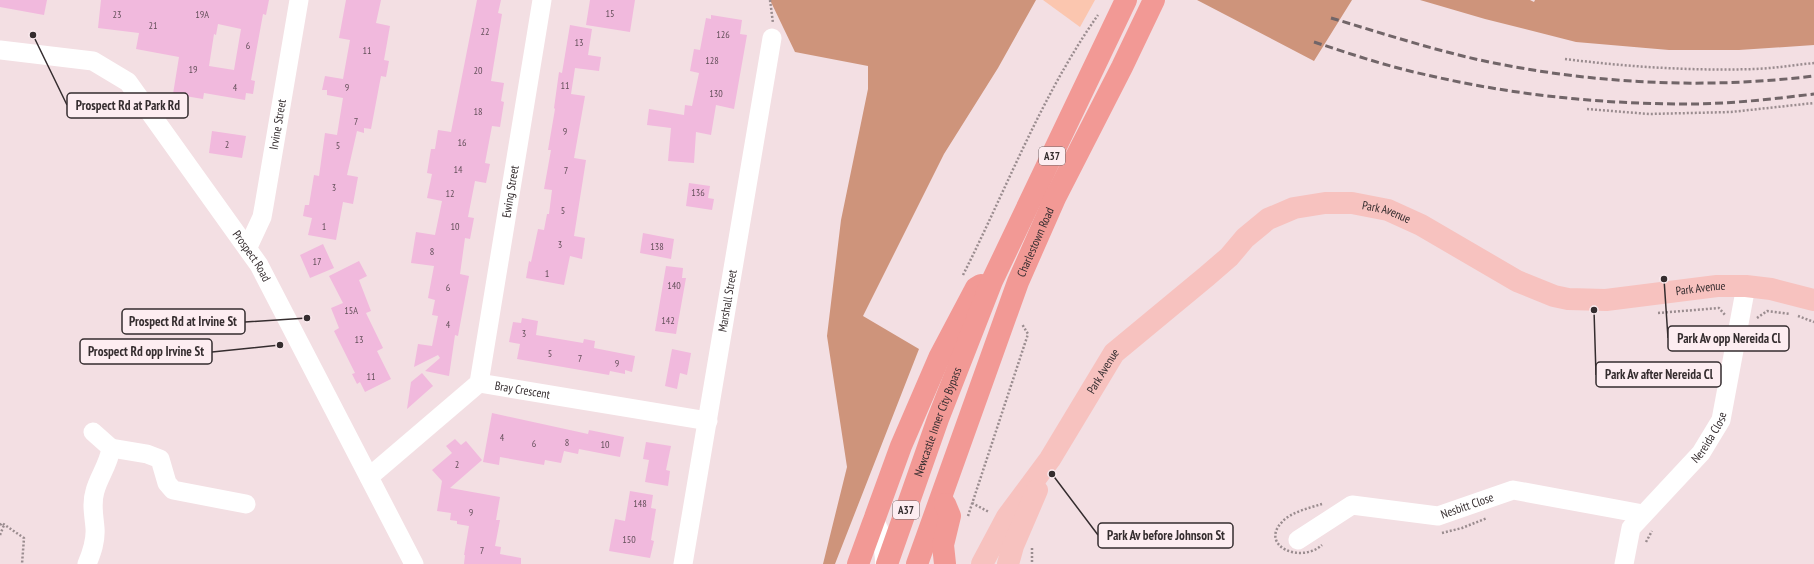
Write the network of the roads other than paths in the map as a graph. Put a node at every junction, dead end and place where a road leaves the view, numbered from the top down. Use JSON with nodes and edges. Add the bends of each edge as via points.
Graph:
{"nodes":[{"id":1,"x":298,"y":0,"type":"edge"},
{"id":2,"x":542,"y":0,"type":"edge"},
{"id":3,"x":1126,"y":0,"type":"edge"},
{"id":4,"x":1154,"y":0,"type":"edge"},
{"id":5,"x":772,"y":38,"type":"road end"},
{"id":6,"x":0,"y":50,"type":"edge"},
{"id":7,"x":248,"y":247,"type":"junction"},
{"id":8,"x":992,"y":280,"type":"junction"},
{"id":9,"x":1746,"y":286,"type":"junction"},
{"id":10,"x":1814,"y":300,"type":"edge"},
{"id":11,"x":479,"y":383,"type":"junction"},
{"id":12,"x":708,"y":421,"type":"junction"},
{"id":13,"x":93,"y":432,"type":"dead end"},
{"id":14,"x":111,"y":448,"type":"junction"},
{"id":15,"x":1050,"y":459,"type":"junction"},
{"id":16,"x":370,"y":477,"type":"junction"},
{"id":17,"x":942,"y":495,"type":"junction"},
{"id":18,"x":246,"y":504,"type":"dead end"},
{"id":19,"x":1643,"y":514,"type":"junction"},
{"id":20,"x":873,"y":518,"type":"junction"},
{"id":21,"x":1298,"y":540,"type":"dead end"},
{"id":22,"x":87,"y":564,"type":"edge"},
{"id":23,"x":414,"y":564,"type":"edge"},
{"id":24,"x":683,"y":564,"type":"edge"},
{"id":25,"x":858,"y":564,"type":"edge"},
{"id":26,"x":886,"y":564,"type":"edge"},
{"id":27,"x":917,"y":564,"type":"edge"},
{"id":28,"x":945,"y":564,"type":"edge"},
{"id":29,"x":982,"y":564,"type":"edge"},
{"id":30,"x":1008,"y":564,"type":"edge"},
{"id":31,"x":1624,"y":564,"type":"edge"}],
"edges":[{"from":1,"to":7,"type":"street","name":"Irvine Street","via":[[262,217]]},
{"from":2,"to":11,"type":"street","name":"Ewing Street"},
{"from":3,"to":8,"type":"highway","name":"Charlestown Road","number":"A37"},
{"from":4,"to":17,"type":"highway","name":"Charlestown Road","number":"A37","via":[[1055,198],[1018,282]]},
{"from":5,"to":12,"type":"street","name":"Marshall Street"},
{"from":6,"to":7,"type":"street","name":"Prospect Road","via":[[93,61],[128,82]]},
{"from":7,"to":16,"type":"street","name":"Prospect Road"},
{"from":8,"to":20,"type":"highway","via":[[976,288],[939,358]]},
{"from":8,"to":26,"type":"highway","name":"Newcastle Inner City Bypass","number":"A37"},
{"from":9,"to":10,"type":"main road","name":"Park Avenue","via":[[1771,289]]},
{"from":9,"to":15,"type":"main road","name":"Park Avenue","via":[[1717,286],[1606,300],[1568,299],[1517,281],[1421,225],[1388,210],[1352,203],[1325,203],[1294,208],[1268,219],[1213,271],[1114,353]]},
{"from":9,"to":19,"type":"street","name":"Nereida Close","via":[[1721,420],[1701,453]]},
{"from":11,"to":12,"type":"street","name":"Bray Crescent"},
{"from":11,"to":16,"type":"street","name":"Bray Crescent"},
{"from":12,"to":24,"type":"street","name":"Marshall Street"},
{"from":13,"to":14,"type":"street"},
{"from":14,"to":18,"type":"street","via":[[147,454],[160,459],[167,483],[173,490]]},
{"from":14,"to":22,"type":"street","via":[[110,457],[95,489],[92,504],[95,540]]},
{"from":15,"to":29,"type":"main road","name":"Park Avenue","via":[[1013,509]]},
{"from":15,"to":30,"type":"main road","name":"Park Avenue","via":[[1013,546]]},
{"from":16,"to":23,"type":"street","name":"Prospect Road"},
{"from":17,"to":27,"type":"highway","number":"A37"},
{"from":17,"to":28,"type":"highway","via":[[950,516],[943,545]]},
{"from":19,"to":21,"type":"street","name":"Nesbitt Close","via":[[1513,490],[1438,516],[1352,505]]},
{"from":19,"to":31,"type":"street","name":"Nereida Close","via":[[1630,528]]},
{"from":20,"to":25,"type":"highway"},
{"from":20,"to":26,"type":"street","via":[[882,536]]}]}
